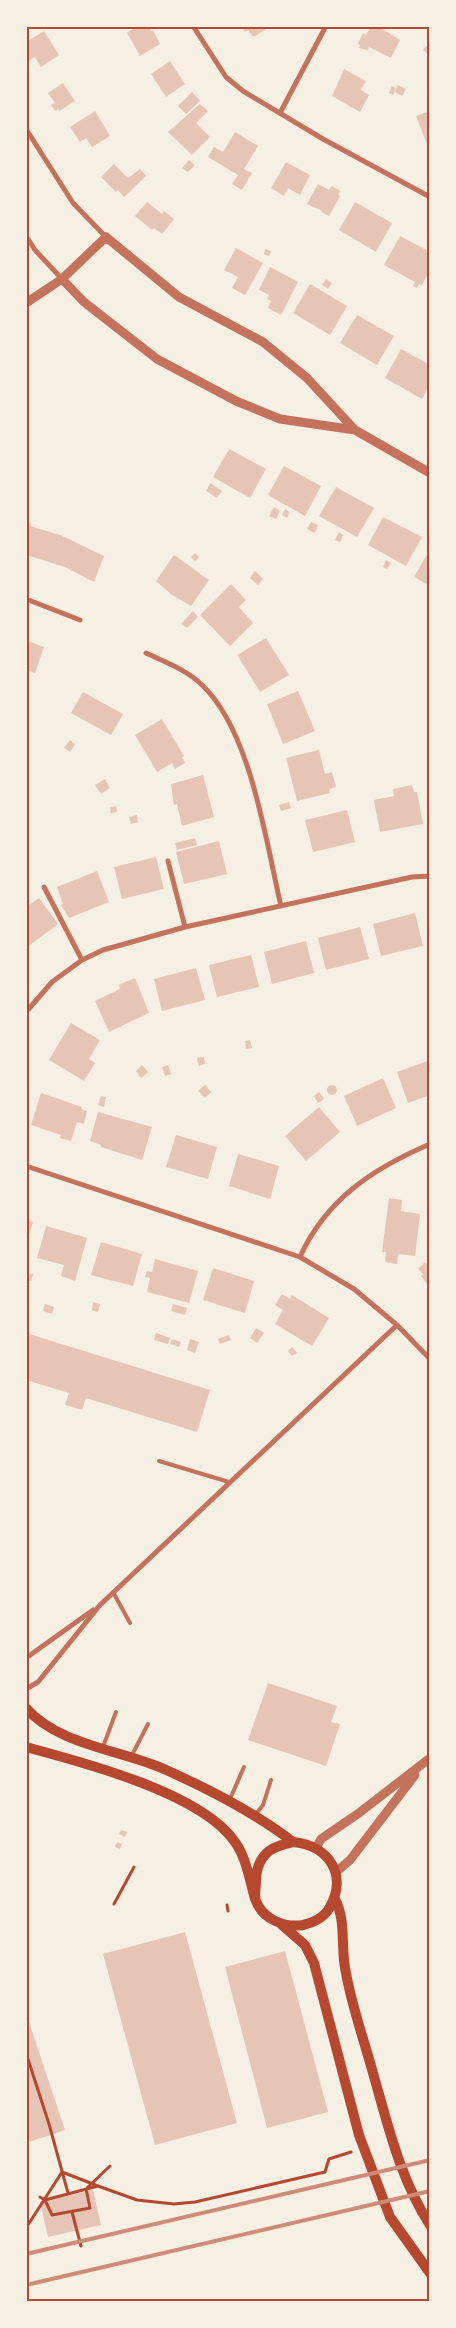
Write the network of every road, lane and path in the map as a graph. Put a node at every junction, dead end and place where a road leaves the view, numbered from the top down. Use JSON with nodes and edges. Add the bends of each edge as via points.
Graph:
{"nodes":[{"id":1,"x":193,"y":26,"type":"edge"},
{"id":2,"x":326,"y":26,"type":"edge"},
{"id":3,"x":280,"y":113,"type":"junction"},
{"id":4,"x":26,"y":128,"type":"edge"},
{"id":5,"x":430,"y":196,"type":"edge"},
{"id":6,"x":26,"y":236,"type":"edge"},
{"id":7,"x":106,"y":237,"type":"junction"},
{"id":8,"x":62,"y":279,"type":"junction"},
{"id":9,"x":26,"y":303,"type":"edge"},
{"id":10,"x":354,"y":430,"type":"junction"},
{"id":11,"x":430,"y":473,"type":"edge"},
{"id":12,"x":26,"y":599,"type":"edge"},
{"id":13,"x":80,"y":620,"type":"dead end"},
{"id":14,"x":146,"y":653,"type":"dead end"},
{"id":15,"x":168,"y":861,"type":"dead end"},
{"id":16,"x":430,"y":876,"type":"edge"},
{"id":17,"x":44,"y":887,"type":"dead end"},
{"id":18,"x":281,"y":906,"type":"junction"},
{"id":19,"x":185,"y":927,"type":"junction"},
{"id":20,"x":82,"y":960,"type":"junction"},
{"id":21,"x":26,"y":1012,"type":"edge"},
{"id":22,"x":430,"y":1144,"type":"edge"},
{"id":23,"x":26,"y":1166,"type":"edge"},
{"id":24,"x":300,"y":1256,"type":"junction"},
{"id":25,"x":397,"y":1325,"type":"junction"},
{"id":26,"x":430,"y":1359,"type":"edge"},
{"id":27,"x":159,"y":1461,"type":"dead end"},
{"id":28,"x":229,"y":1482,"type":"junction"},
{"id":29,"x":113,"y":1592,"type":"junction"},
{"id":30,"x":100,"y":1605,"type":"junction"},
{"id":31,"x":130,"y":1623,"type":"dead end"},
{"id":32,"x":26,"y":1658,"type":"edge"},
{"id":33,"x":26,"y":1689,"type":"edge"},
{"id":34,"x":26,"y":1708,"type":"edge"},
{"id":35,"x":116,"y":1712,"type":"dead end"},
{"id":36,"x":148,"y":1724,"type":"dead end"},
{"id":37,"x":26,"y":1747,"type":"edge"},
{"id":38,"x":103,"y":1749,"type":"junction"},
{"id":39,"x":131,"y":1757,"type":"junction"},
{"id":40,"x":426,"y":1761,"type":"edge"},
{"id":41,"x":244,"y":1767,"type":"dead end"},
{"id":42,"x":272,"y":1780,"type":"dead end"},
{"id":43,"x":228,"y":1802,"type":"junction"},
{"id":44,"x":256,"y":1814,"type":"junction"},
{"id":45,"x":293,"y":1842,"type":"junction"},
{"id":46,"x":316,"y":1848,"type":"junction"},
{"id":47,"x":134,"y":1867,"type":"dead end"},
{"id":48,"x":336,"y":1872,"type":"junction"},
{"id":49,"x":255,"y":1899,"type":"junction"},
{"id":50,"x":335,"y":1899,"type":"junction"},
{"id":51,"x":114,"y":1904,"type":"dead end"},
{"id":52,"x":227,"y":1905,"type":"dead end"},
{"id":53,"x":228,"y":1911,"type":"dead end"},
{"id":54,"x":282,"y":1925,"type":"junction"},
{"id":55,"x":26,"y":2053,"type":"edge"},
{"id":56,"x":364,"y":2148,"type":"junction"},
{"id":57,"x":110,"y":2166,"type":"dead end"},
{"id":58,"x":62,"y":2172,"type":"junction"},
{"id":59,"x":93,"y":2182,"type":"junction"},
{"id":60,"x":98,"y":2186,"type":"junction"},
{"id":61,"x":86,"y":2189,"type":"junction"},
{"id":62,"x":68,"y":2193,"type":"junction"},
{"id":63,"x":40,"y":2197,"type":"dead end"},
{"id":64,"x":45,"y":2200,"type":"junction"},
{"id":65,"x":72,"y":2212,"type":"junction"},
{"id":66,"x":430,"y":2225,"type":"edge"},
{"id":67,"x":26,"y":2228,"type":"edge"},
{"id":68,"x":81,"y":2246,"type":"dead end"},
{"id":69,"x":430,"y":2273,"type":"edge"}],
"edges":[{"from":1,"to":3,"type":"street","via":[[226,77]]},
{"from":2,"to":3,"type":"street"},
{"from":3,"to":5,"type":"street"},
{"from":4,"to":7,"type":"street","via":[[74,203]]},
{"from":6,"to":8,"type":"street"},
{"from":7,"to":8,"type":"street"},
{"from":7,"to":10,"type":"street","via":[[179,298],[263,342],[307,378]]},
{"from":8,"to":9,"type":"street"},
{"from":8,"to":10,"type":"street","via":[[84,302],[157,359],[219,392],[280,419]]},
{"from":10,"to":11,"type":"street"},
{"from":12,"to":13,"type":"street"},
{"from":14,"to":18,"type":"street","via":[[183,670],[203,685],[229,724],[250,771]]},
{"from":15,"to":19,"type":"street"},
{"from":16,"to":18,"type":"street","via":[[412,877]]},
{"from":17,"to":20,"type":"street"},
{"from":18,"to":19,"type":"street"},
{"from":19,"to":20,"type":"street","via":[[103,950]]},
{"from":20,"to":21,"type":"street","via":[[52,982]]},
{"from":22,"to":24,"type":"street","via":[[383,1166],[348,1191],[309,1236]]},
{"from":23,"to":24,"type":"street"},
{"from":24,"to":25,"type":"street","via":[[354,1289]]},
{"from":25,"to":26,"type":"street"},
{"from":25,"to":28,"type":"street"},
{"from":27,"to":28,"type":"lane"},
{"from":28,"to":29,"type":"street"},
{"from":29,"to":30,"type":"street"},
{"from":29,"to":31,"type":"lane"},
{"from":30,"to":32,"type":"street"},
{"from":30,"to":33,"type":"street","via":[[38,1682]]},
{"from":34,"to":38,"type":"main road","via":[[58,1732]]},
{"from":35,"to":38,"type":"lane"},
{"from":36,"to":39,"type":"lane"},
{"from":37,"to":49,"type":"main road","via":[[90,1764],[140,1783],[176,1797],[214,1820],[235,1842]]},
{"from":38,"to":39,"type":"main road"},
{"from":39,"to":43,"type":"main road","via":[[164,1769]]},
{"from":40,"to":46,"type":"street","via":[[321,1839]]},
{"from":40,"to":48,"type":"street","via":[[350,1860]]},
{"from":41,"to":43,"type":"lane"},
{"from":42,"to":44,"type":"lane","via":[[263,1805]]},
{"from":43,"to":44,"type":"main road"},
{"from":44,"to":45,"type":"main road"},
{"from":45,"to":46,"type":"main road"},
{"from":45,"to":49,"type":"main road","via":[[268,1852],[259,1862]]},
{"from":46,"to":48,"type":"main road","via":[[332,1863]]},
{"from":47,"to":51,"type":"path"},
{"from":48,"to":50,"type":"main road"},
{"from":49,"to":54,"type":"main road","via":[[270,1919]]},
{"from":50,"to":54,"type":"main road","via":[[319,1919],[308,1924]]},
{"from":50,"to":66,"type":"main road","via":[[340,1907],[345,1972],[391,2136],[410,2192]]},
{"from":52,"to":53,"type":"path"},
{"from":54,"to":56,"type":"main road","via":[[305,1945],[314,1963]]},
{"from":55,"to":58,"type":"path"},
{"from":56,"to":60,"type":"path","via":[[329,2159],[325,2172],[195,2202],[174,2204],[137,2200]]},
{"from":56,"to":69,"type":"main road","via":[[390,2217]]},
{"from":57,"to":59,"type":"path"},
{"from":58,"to":59,"type":"path"},
{"from":58,"to":62,"type":"path"},
{"from":58,"to":64,"type":"path"},
{"from":59,"to":60,"type":"path"},
{"from":59,"to":61,"type":"path"},
{"from":60,"to":61,"type":"path"},
{"from":61,"to":62,"type":"path"},
{"from":61,"to":65,"type":"path","via":[[90,2208]]},
{"from":62,"to":64,"type":"path"},
{"from":63,"to":64,"type":"path"},
{"from":64,"to":65,"type":"path","via":[[52,2215]]},
{"from":64,"to":67,"type":"path"},
{"from":65,"to":68,"type":"path"}]}
